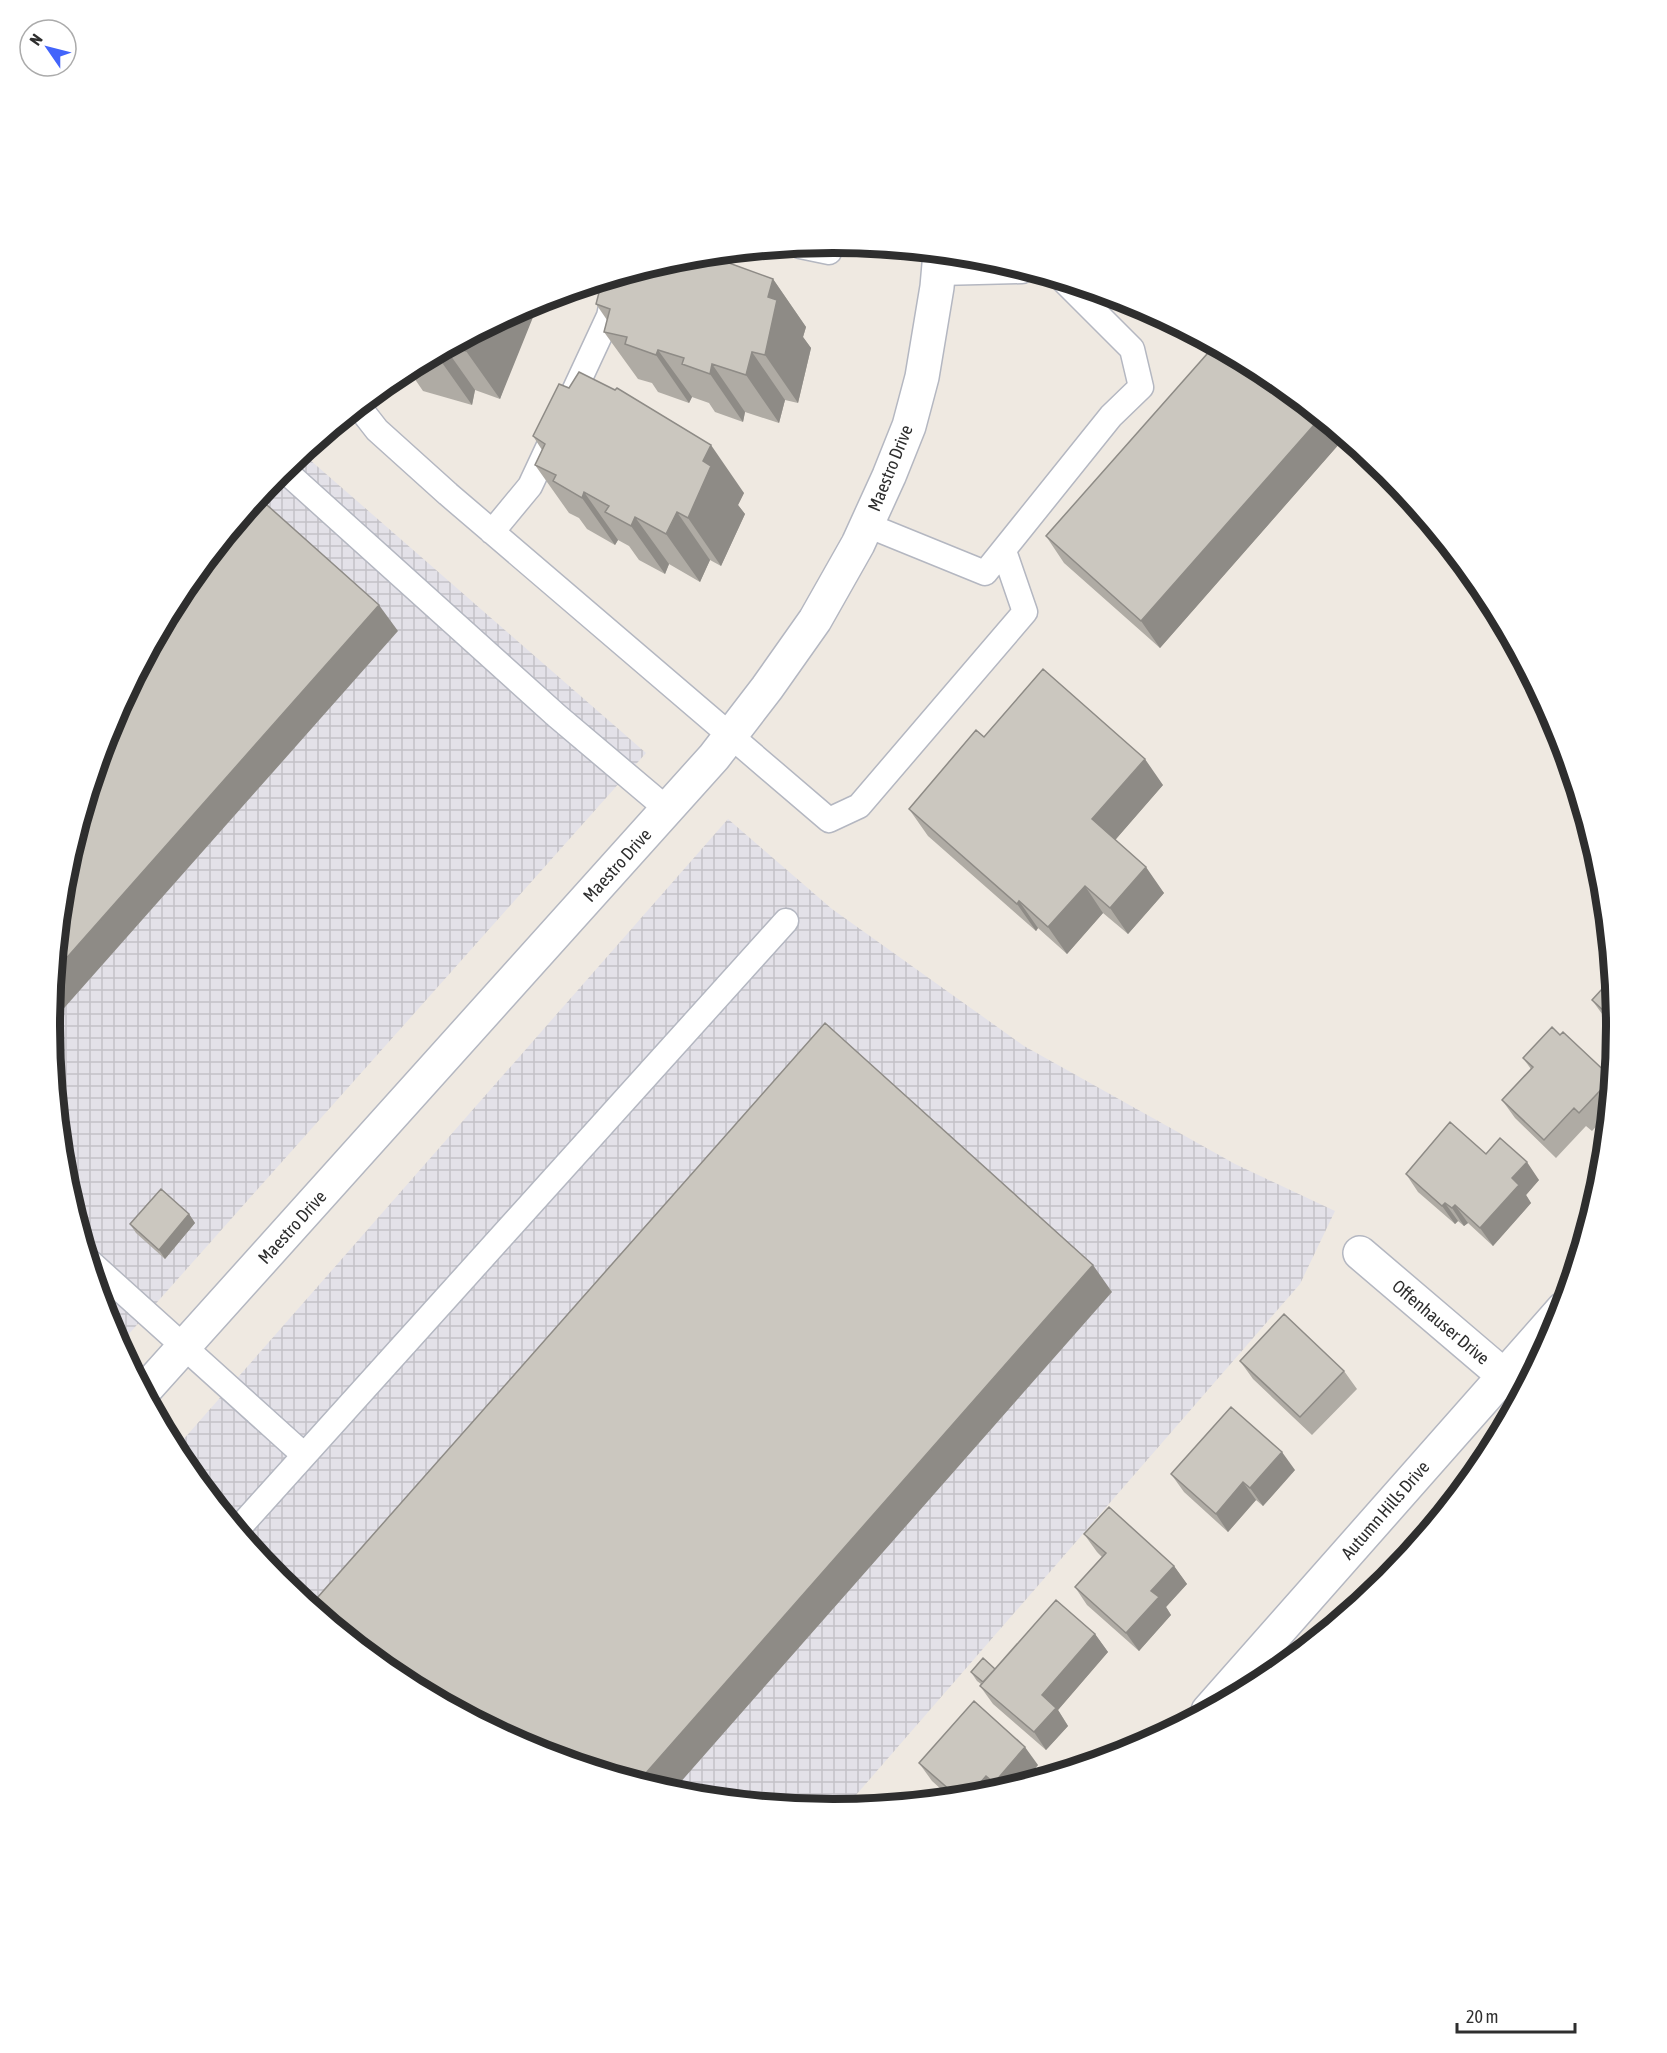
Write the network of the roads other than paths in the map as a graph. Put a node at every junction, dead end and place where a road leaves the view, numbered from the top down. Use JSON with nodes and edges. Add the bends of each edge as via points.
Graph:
{"nodes":[{"id":1,"x":940,"y":263,"type":"edge"},
{"id":2,"x":973,"y":266,"type":"edge"},
{"id":3,"x":616,"y":284,"type":"edge"},
{"id":4,"x":1075,"y":292,"type":"edge"},
{"id":5,"x":363,"y":413,"type":"edge"},
{"id":6,"x":291,"y":476,"type":"edge"},
{"id":7,"x":867,"y":525,"type":"junction"},
{"id":8,"x":492,"y":532,"type":"junction"},
{"id":9,"x":1004,"y":551,"type":"junction"},
{"id":10,"x":730,"y":735,"type":"junction"},
{"id":11,"x":667,"y":809,"type":"junction"},
{"id":12,"x":786,"y":921,"type":"dead end"},
{"id":13,"x":1360,"y":1252,"type":"dead end"},
{"id":14,"x":100,"y":1271,"type":"edge"},
{"id":15,"x":184,"y":1347,"type":"junction"},
{"id":16,"x":1534,"y":1353,"type":"edge"},
{"id":17,"x":1514,"y":1384,"type":"edge"},
{"id":18,"x":149,"y":1386,"type":"edge"},
{"id":19,"x":304,"y":1455,"type":"junction"},
{"id":20,"x":242,"y":1524,"type":"edge"},
{"id":21,"x":1225,"y":1693,"type":"edge"}],
"edges":[{"from":1,"to":2,"type":"lane"},
{"from":1,"to":7,"type":"street","name":"Maestro Drive","via":[[930,335],[909,426]]},
{"from":3,"to":8,"type":"lane","via":[[609,316],[530,486]]},
{"from":4,"to":9,"type":"lane","via":[[1132,349],[1141,387],[1111,416]]},
{"from":5,"to":8,"type":"lane","via":[[377,430]]},
{"from":6,"to":11,"type":"lane","via":[[557,716]]},
{"from":7,"to":9,"type":"lane","via":[[985,573]]},
{"from":7,"to":10,"type":"street","name":"Maestro Drive","via":[[815,620]]},
{"from":8,"to":10,"type":"lane"},
{"from":9,"to":10,"type":"lane","via":[[1025,612],[860,806],[829,820]]},
{"from":10,"to":11,"type":"street","name":"Maestro Drive"},
{"from":11,"to":15,"type":"street","name":"Maestro Drive"},
{"from":12,"to":19,"type":"lane"},
{"from":13,"to":17,"type":"street","name":"Offenhauser Drive"},
{"from":14,"to":15,"type":"lane"},
{"from":15,"to":18,"type":"street","name":"Maestro Drive"},
{"from":15,"to":19,"type":"lane"},
{"from":16,"to":17,"type":"street","name":"Autumn Hills Drive"},
{"from":17,"to":21,"type":"street","name":"Autumn Hills Drive"},
{"from":19,"to":20,"type":"lane"}]}
